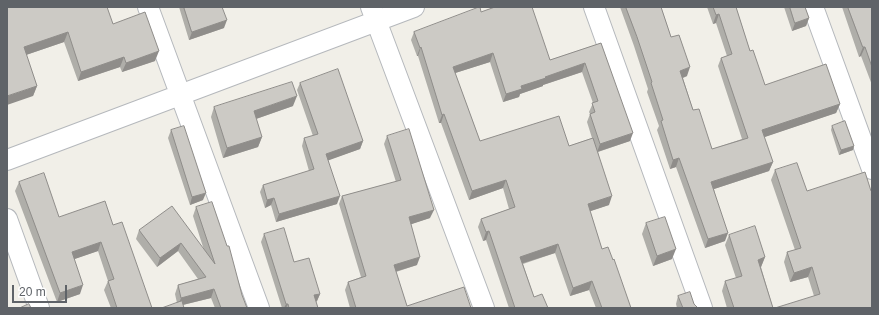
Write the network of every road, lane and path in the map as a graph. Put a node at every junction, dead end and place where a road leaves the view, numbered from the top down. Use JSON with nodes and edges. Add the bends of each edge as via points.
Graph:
{"nodes":[{"id":1,"x":148,"y":7,"type":"edge"},
{"id":2,"x":414,"y":7,"type":"edge"},
{"id":3,"x":594,"y":7,"type":"edge"},
{"id":4,"x":813,"y":7,"type":"edge"},
{"id":5,"x":373,"y":14,"type":"edge"},
{"id":6,"x":180,"y":95,"type":"junction"},
{"id":7,"x":7,"y":160,"type":"edge"},
{"id":8,"x":872,"y":169,"type":"edge"},
{"id":9,"x":7,"y":219,"type":"edge"},
{"id":10,"x":39,"y":308,"type":"edge"},
{"id":11,"x":259,"y":308,"type":"edge"},
{"id":12,"x":484,"y":308,"type":"edge"},
{"id":13,"x":702,"y":308,"type":"edge"}],
"edges":[{"from":1,"to":6,"type":"street"},
{"from":2,"to":5,"type":"street"},
{"from":3,"to":13,"type":"street"},
{"from":4,"to":8,"type":"street"},
{"from":5,"to":6,"type":"street"},
{"from":5,"to":12,"type":"street"},
{"from":6,"to":7,"type":"street"},
{"from":6,"to":11,"type":"street"},
{"from":9,"to":10,"type":"street"}]}
